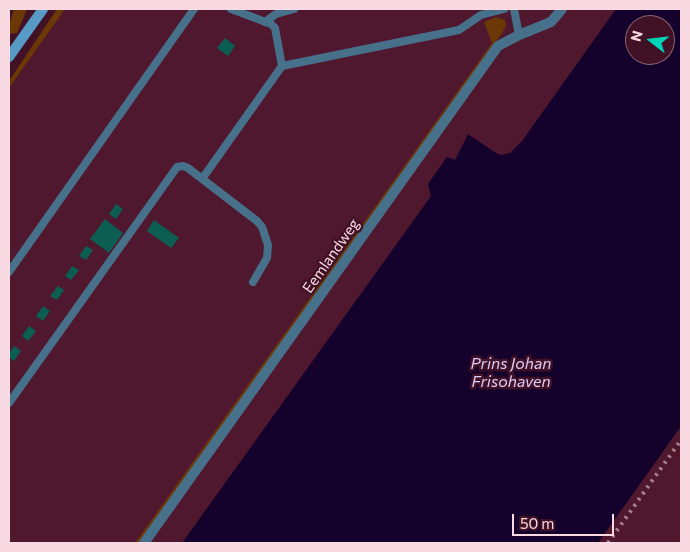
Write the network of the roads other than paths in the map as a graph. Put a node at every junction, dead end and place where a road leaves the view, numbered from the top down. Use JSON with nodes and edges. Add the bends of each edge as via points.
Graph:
{"nodes":[{"id":1,"x":34,"y":9,"type":"edge"},
{"id":2,"x":43,"y":9,"type":"edge"},
{"id":3,"x":194,"y":9,"type":"edge"},
{"id":4,"x":231,"y":9,"type":"edge"},
{"id":5,"x":253,"y":9,"type":"edge"},
{"id":6,"x":294,"y":9,"type":"edge"},
{"id":7,"x":504,"y":9,"type":"edge"},
{"id":8,"x":514,"y":9,"type":"edge"},
{"id":9,"x":562,"y":9,"type":"edge"},
{"id":10,"x":255,"y":18,"type":"junction"},
{"id":11,"x":264,"y":22,"type":"junction"},
{"id":12,"x":27,"y":30,"type":"junction"},
{"id":13,"x":519,"y":35,"type":"junction"},
{"id":14,"x":9,"y":57,"type":"edge"},
{"id":15,"x":282,"y":66,"type":"junction"},
{"id":16,"x":202,"y":180,"type":"junction"},
{"id":17,"x":9,"y":272,"type":"edge"},
{"id":18,"x":253,"y":282,"type":"dead end"},
{"id":19,"x":9,"y":403,"type":"edge"},
{"id":20,"x":144,"y":543,"type":"edge"}],
"edges":[{"from":1,"to":12,"type":"street"},
{"from":2,"to":12,"type":"street"},
{"from":3,"to":17,"type":"lane"},
{"from":4,"to":10,"type":"lane"},
{"from":5,"to":10,"type":"lane"},
{"from":6,"to":11,"type":"lane","via":[[276,14]]},
{"from":7,"to":15,"type":"lane","via":[[481,15],[459,30]]},
{"from":8,"to":13,"type":"lane"},
{"from":9,"to":13,"type":"street","name":"Eemlandweg","via":[[551,22]]},
{"from":10,"to":11,"type":"lane"},
{"from":11,"to":15,"type":"lane","via":[[275,28]]},
{"from":12,"to":14,"type":"street"},
{"from":13,"to":20,"type":"street","name":"Eemlandweg","via":[[498,46]]},
{"from":15,"to":16,"type":"lane"},
{"from":16,"to":18,"type":"lane","via":[[262,227],[268,245],[267,258]]},
{"from":16,"to":19,"type":"lane","via":[[183,166],[174,171]]}]}
